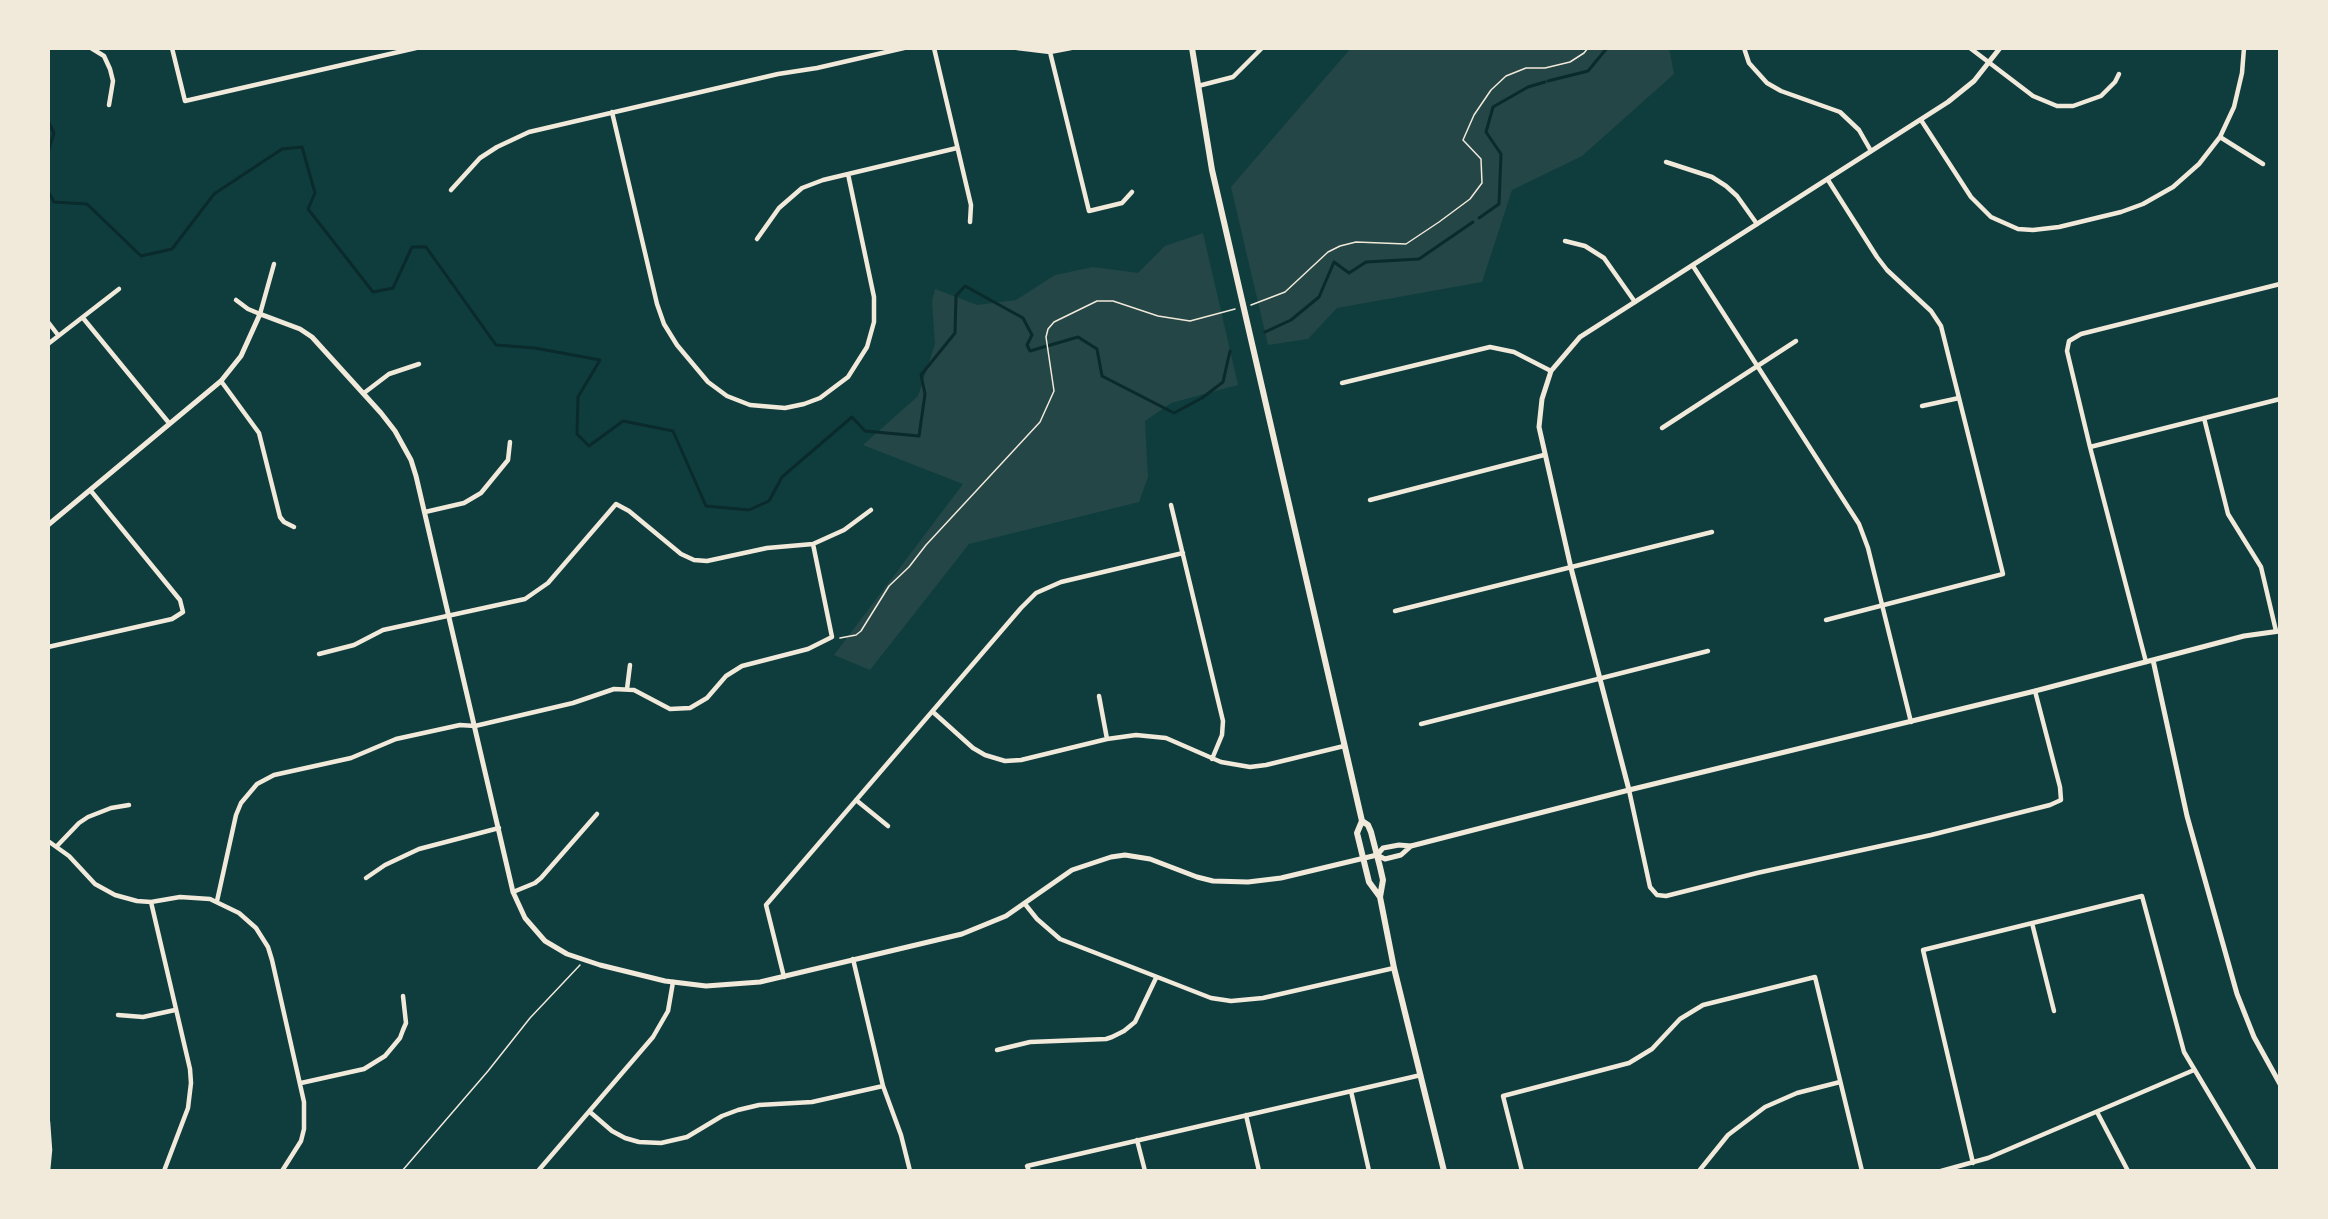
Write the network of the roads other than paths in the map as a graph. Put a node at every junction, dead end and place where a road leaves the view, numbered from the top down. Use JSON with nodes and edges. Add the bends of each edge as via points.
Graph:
{"nodes":[{"id":1,"x":91,"y":48,"type":"edge"},
{"id":2,"x":172,"y":48,"type":"edge"},
{"id":3,"x":416,"y":48,"type":"edge"},
{"id":4,"x":904,"y":48,"type":"edge"},
{"id":5,"x":934,"y":48,"type":"edge"},
{"id":6,"x":1017,"y":48,"type":"edge"},
{"id":7,"x":1071,"y":48,"type":"edge"},
{"id":8,"x":1192,"y":48,"type":"edge"},
{"id":9,"x":1262,"y":48,"type":"edge"},
{"id":10,"x":1744,"y":48,"type":"edge"},
{"id":11,"x":1970,"y":48,"type":"edge"},
{"id":12,"x":2000,"y":48,"type":"edge"},
{"id":13,"x":2244,"y":48,"type":"edge"},
{"id":14,"x":1050,"y":52,"type":"junction"},
{"id":15,"x":1989,"y":63,"type":"junction"},
{"id":16,"x":2119,"y":74,"type":"dead end"},
{"id":17,"x":1198,"y":86,"type":"junction"},
{"id":18,"x":109,"y":105,"type":"dead end"},
{"id":19,"x":612,"y":112,"type":"junction"},
{"id":20,"x":1921,"y":120,"type":"junction"},
{"id":21,"x":2220,"y":137,"type":"junction"},
{"id":22,"x":957,"y":148,"type":"junction"},
{"id":23,"x":1871,"y":151,"type":"junction"},
{"id":24,"x":1666,"y":162,"type":"dead end"},
{"id":25,"x":2263,"y":164,"type":"dead end"},
{"id":26,"x":848,"y":174,"type":"junction"},
{"id":27,"x":1828,"y":180,"type":"junction"},
{"id":28,"x":451,"y":190,"type":"dead end"},
{"id":29,"x":1132,"y":192,"type":"dead end"},
{"id":30,"x":970,"y":222,"type":"dead end"},
{"id":31,"x":1757,"y":225,"type":"junction"},
{"id":32,"x":757,"y":239,"type":"dead end"},
{"id":33,"x":1565,"y":241,"type":"dead end"},
{"id":34,"x":274,"y":264,"type":"dead end"},
{"id":35,"x":1693,"y":266,"type":"junction"},
{"id":36,"x":2280,"y":284,"type":"edge"},
{"id":37,"x":119,"y":289,"type":"dead end"},
{"id":38,"x":236,"y":300,"type":"dead end"},
{"id":39,"x":1635,"y":302,"type":"junction"},
{"id":40,"x":260,"y":314,"type":"junction"},
{"id":41,"x":83,"y":318,"type":"junction"},
{"id":42,"x":48,"y":322,"type":"edge"},
{"id":43,"x":58,"y":335,"type":"junction"},
{"id":44,"x":1796,"y":341,"type":"dead end"},
{"id":45,"x":48,"y":344,"type":"edge"},
{"id":46,"x":419,"y":364,"type":"dead end"},
{"id":47,"x":1758,"y":367,"type":"junction"},
{"id":48,"x":1551,"y":370,"type":"junction"},
{"id":49,"x":221,"y":381,"type":"junction"},
{"id":50,"x":1342,"y":383,"type":"dead end"},
{"id":51,"x":364,"y":393,"type":"junction"},
{"id":52,"x":1959,"y":398,"type":"junction"},
{"id":53,"x":2280,"y":399,"type":"edge"},
{"id":54,"x":1922,"y":406,"type":"dead end"},
{"id":55,"x":2204,"y":418,"type":"junction"},
{"id":56,"x":169,"y":423,"type":"junction"},
{"id":57,"x":1662,"y":428,"type":"dead end"},
{"id":58,"x":510,"y":442,"type":"dead end"},
{"id":59,"x":2090,"y":447,"type":"junction"},
{"id":60,"x":1544,"y":455,"type":"junction"},
{"id":61,"x":91,"y":491,"type":"junction"},
{"id":62,"x":1370,"y":500,"type":"dead end"},
{"id":63,"x":1171,"y":505,"type":"dead end"},
{"id":64,"x":871,"y":510,"type":"dead end"},
{"id":65,"x":425,"y":512,"type":"junction"},
{"id":66,"x":48,"y":525,"type":"edge"},
{"id":67,"x":294,"y":527,"type":"dead end"},
{"id":68,"x":1712,"y":532,"type":"dead end"},
{"id":69,"x":813,"y":544,"type":"junction"},
{"id":70,"x":1183,"y":553,"type":"junction"},
{"id":71,"x":1571,"y":568,"type":"junction"},
{"id":72,"x":1881,"y":606,"type":"junction"},
{"id":73,"x":1395,"y":611,"type":"dead end"},
{"id":74,"x":450,"y":617,"type":"junction"},
{"id":75,"x":1826,"y":620,"type":"dead end"},
{"id":76,"x":2278,"y":631,"type":"edge"},
{"id":77,"x":48,"y":647,"type":"edge"},
{"id":78,"x":1708,"y":651,"type":"dead end"},
{"id":79,"x":319,"y":654,"type":"dead end"},
{"id":80,"x":2149,"y":661,"type":"junction"},
{"id":81,"x":630,"y":665,"type":"dead end"},
{"id":82,"x":1599,"y":679,"type":"junction"},
{"id":83,"x":627,"y":689,"type":"junction"},
{"id":84,"x":2035,"y":691,"type":"junction"},
{"id":85,"x":1099,"y":696,"type":"dead end"},
{"id":86,"x":933,"y":712,"type":"junction"},
{"id":87,"x":1911,"y":722,"type":"junction"},
{"id":88,"x":1421,"y":724,"type":"dead end"},
{"id":89,"x":475,"y":726,"type":"junction"},
{"id":90,"x":1107,"y":738,"type":"junction"},
{"id":91,"x":1344,"y":746,"type":"junction"},
{"id":92,"x":1212,"y":759,"type":"junction"},
{"id":93,"x":1629,"y":790,"type":"junction"},
{"id":94,"x":856,"y":800,"type":"junction"},
{"id":95,"x":129,"y":805,"type":"dead end"},
{"id":96,"x":597,"y":814,"type":"dead end"},
{"id":97,"x":1362,"y":821,"type":"junction"},
{"id":98,"x":888,"y":826,"type":"dead end"},
{"id":99,"x":499,"y":828,"type":"junction"},
{"id":100,"x":48,"y":841,"type":"edge"},
{"id":101,"x":57,"y":846,"type":"junction"},
{"id":102,"x":1411,"y":846,"type":"junction"},
{"id":103,"x":1377,"y":855,"type":"junction"},
{"id":104,"x":1363,"y":858,"type":"junction"},
{"id":105,"x":366,"y":878,"type":"dead end"},
{"id":106,"x":513,"y":892,"type":"junction"},
{"id":107,"x":1380,"y":897,"type":"junction"},
{"id":108,"x":217,"y":901,"type":"junction"},
{"id":109,"x":152,"y":902,"type":"junction"},
{"id":110,"x":1025,"y":904,"type":"junction"},
{"id":111,"x":2032,"y":923,"type":"junction"},
{"id":112,"x":853,"y":959,"type":"junction"},
{"id":113,"x":1394,"y":968,"type":"junction"},
{"id":114,"x":783,"y":977,"type":"junction"},
{"id":115,"x":1156,"y":978,"type":"junction"},
{"id":116,"x":674,"y":982,"type":"junction"},
{"id":117,"x":403,"y":996,"type":"dead end"},
{"id":118,"x":175,"y":1010,"type":"junction"},
{"id":119,"x":2054,"y":1011,"type":"dead end"},
{"id":120,"x":118,"y":1015,"type":"dead end"},
{"id":121,"x":997,"y":1050,"type":"dead end"},
{"id":122,"x":2194,"y":1070,"type":"junction"},
{"id":123,"x":1421,"y":1075,"type":"junction"},
{"id":124,"x":1840,"y":1082,"type":"junction"},
{"id":125,"x":301,"y":1083,"type":"junction"},
{"id":126,"x":2280,"y":1084,"type":"edge"},
{"id":127,"x":883,"y":1086,"type":"junction"},
{"id":128,"x":1351,"y":1091,"type":"junction"},
{"id":129,"x":590,"y":1112,"type":"junction"},
{"id":130,"x":2097,"y":1112,"type":"junction"},
{"id":131,"x":1246,"y":1115,"type":"junction"},
{"id":132,"x":48,"y":1122,"type":"edge"},
{"id":133,"x":1137,"y":1140,"type":"junction"},
{"id":134,"x":1973,"y":1163,"type":"junction"},
{"id":135,"x":48,"y":1171,"type":"edge"},
{"id":136,"x":164,"y":1171,"type":"edge"},
{"id":137,"x":282,"y":1171,"type":"edge"},
{"id":138,"x":538,"y":1171,"type":"edge"},
{"id":139,"x":910,"y":1171,"type":"edge"},
{"id":140,"x":1029,"y":1171,"type":"edge"},
{"id":141,"x":1145,"y":1171,"type":"edge"},
{"id":142,"x":1259,"y":1171,"type":"edge"},
{"id":143,"x":1369,"y":1171,"type":"edge"},
{"id":144,"x":1444,"y":1171,"type":"edge"},
{"id":145,"x":1522,"y":1171,"type":"edge"},
{"id":146,"x":1700,"y":1171,"type":"edge"},
{"id":147,"x":1862,"y":1171,"type":"edge"},
{"id":148,"x":1941,"y":1171,"type":"edge"},
{"id":149,"x":2128,"y":1171,"type":"edge"},
{"id":150,"x":2255,"y":1171,"type":"edge"}],
"edges":[{"from":1,"to":18,"type":"street","via":[[104,56],[110,69],[113,81]]},
{"from":2,"to":3,"type":"street","via":[[186,101]]},
{"from":4,"to":19,"type":"street"},
{"from":5,"to":22,"type":"street"},
{"from":6,"to":14,"type":"street"},
{"from":7,"to":14,"type":"street"},
{"from":8,"to":17,"type":"main road"},
{"from":9,"to":17,"type":"street","via":[[1233,77]]},
{"from":10,"to":23,"type":"street","via":[[1749,63],[1767,83],[1840,112],[1859,130]]},
{"from":11,"to":15,"type":"street"},
{"from":12,"to":15,"type":"street"},
{"from":13,"to":21,"type":"street","via":[[2239,89]]},
{"from":14,"to":29,"type":"street","via":[[1089,211],[1122,203]]},
{"from":15,"to":16,"type":"street","via":[[2032,96],[2057,106],[2073,106],[2101,96]]},
{"from":15,"to":20,"type":"street","via":[[1965,88]]},
{"from":17,"to":91,"type":"main road","via":[[1212,170]]},
{"from":19,"to":26,"type":"street","via":[[664,324],[708,382],[727,396],[750,405],[785,408],[820,398],[848,377],[867,347],[874,322],[874,297]]},
{"from":19,"to":28,"type":"street","via":[[512,139],[480,158]]},
{"from":20,"to":21,"type":"street","via":[[1971,197],[1990,217],[2006,225],[2033,230],[2121,212],[2158,197],[2199,164]]},
{"from":20,"to":23,"type":"street"},
{"from":21,"to":25,"type":"street"},
{"from":22,"to":26,"type":"street"},
{"from":22,"to":30,"type":"street","via":[[971,205]]},
{"from":23,"to":27,"type":"street"},
{"from":24,"to":31,"type":"street","via":[[1712,177],[1726,186]]},
{"from":26,"to":32,"type":"street","via":[[802,188],[778,208]]},
{"from":27,"to":31,"type":"street"},
{"from":27,"to":52,"type":"street","via":[[1887,270],[1936,317],[1945,336]]},
{"from":31,"to":35,"type":"street"},
{"from":33,"to":39,"type":"street","via":[[1585,246],[1604,258]]},
{"from":34,"to":40,"type":"street"},
{"from":35,"to":39,"type":"street"},
{"from":35,"to":47,"type":"street"},
{"from":36,"to":59,"type":"street","via":[[2081,334],[2069,341],[2067,351]]},
{"from":37,"to":41,"type":"street"},
{"from":38,"to":40,"type":"street"},
{"from":39,"to":48,"type":"street","via":[[1580,337]]},
{"from":40,"to":49,"type":"street","via":[[241,356]]},
{"from":40,"to":51,"type":"street","via":[[300,329],[312,338]]},
{"from":41,"to":43,"type":"street"},
{"from":41,"to":56,"type":"street"},
{"from":42,"to":43,"type":"street"},
{"from":43,"to":45,"type":"street"},
{"from":44,"to":47,"type":"street"},
{"from":46,"to":51,"type":"street","via":[[388,374]]},
{"from":47,"to":57,"type":"street"},
{"from":47,"to":72,"type":"street","via":[[1859,524]]},
{"from":48,"to":50,"type":"street","via":[[1506,349],[1490,347]]},
{"from":48,"to":60,"type":"street","via":[[1539,427]]},
{"from":49,"to":56,"type":"street"},
{"from":49,"to":67,"type":"street","via":[[259,433],[280,517]]},
{"from":51,"to":65,"type":"street","via":[[404,445]]},
{"from":52,"to":54,"type":"street"},
{"from":52,"to":72,"type":"street","via":[[2003,574]]},
{"from":53,"to":55,"type":"street"},
{"from":55,"to":59,"type":"street"},
{"from":55,"to":76,"type":"street","via":[[2228,514],[2261,567]]},
{"from":56,"to":61,"type":"street"},
{"from":58,"to":65,"type":"street","via":[[508,460],[481,493],[464,503]]},
{"from":59,"to":80,"type":"street"},
{"from":60,"to":62,"type":"street"},
{"from":60,"to":71,"type":"street"},
{"from":61,"to":66,"type":"street"},
{"from":61,"to":77,"type":"street","via":[[180,600],[183,612],[172,618]]},
{"from":63,"to":70,"type":"street"},
{"from":64,"to":69,"type":"street","via":[[844,530]]},
{"from":65,"to":74,"type":"street"},
{"from":68,"to":71,"type":"street"},
{"from":69,"to":74,"type":"street","via":[[694,560],[616,504],[539,591],[517,602]]},
{"from":69,"to":83,"type":"street","via":[[832,637],[808,649],[742,666],[690,708],[665,707]]},
{"from":70,"to":86,"type":"street","via":[[1061,582],[1036,593]]},
{"from":70,"to":92,"type":"street","via":[[1223,721]]},
{"from":71,"to":73,"type":"street"},
{"from":71,"to":82,"type":"street"},
{"from":72,"to":75,"type":"street"},
{"from":72,"to":87,"type":"street"},
{"from":74,"to":79,"type":"street","via":[[383,630],[354,645]]},
{"from":74,"to":89,"type":"street"},
{"from":76,"to":80,"type":"street"},
{"from":78,"to":82,"type":"street"},
{"from":80,"to":84,"type":"street"},
{"from":80,"to":126,"type":"street","via":[[2237,993],[2254,1037]]},
{"from":81,"to":83,"type":"street"},
{"from":82,"to":88,"type":"street"},
{"from":82,"to":93,"type":"street"},
{"from":83,"to":89,"type":"street","via":[[614,689]]},
{"from":84,"to":87,"type":"street"},
{"from":84,"to":93,"type":"street","via":[[2061,800],[1941,832],[1657,895],[1650,887]]},
{"from":85,"to":90,"type":"street"},
{"from":86,"to":90,"type":"street","via":[[973,748],[998,760],[1021,760]]},
{"from":86,"to":94,"type":"street"},
{"from":87,"to":93,"type":"street"},
{"from":89,"to":99,"type":"street"},
{"from":89,"to":108,"type":"street","via":[[460,725],[396,739],[351,758],[290,770],[257,784],[236,815]]},
{"from":90,"to":92,"type":"street","via":[[1151,735]]},
{"from":91,"to":92,"type":"street","via":[[1250,767]]},
{"from":91,"to":97,"type":"main road"},
{"from":93,"to":102,"type":"street"},
{"from":94,"to":98,"type":"street"},
{"from":94,"to":114,"type":"street","via":[[766,905]]},
{"from":95,"to":101,"type":"street","via":[[88,817]]},
{"from":96,"to":106,"type":"street","via":[[541,878]]},
{"from":97,"to":103,"type":"main road","via":[[1368,825]]},
{"from":97,"to":104,"type":"main road","via":[[1357,833]]},
{"from":99,"to":105,"type":"street","via":[[419,849]]},
{"from":99,"to":106,"type":"street"},
{"from":100,"to":101,"type":"street"},
{"from":101,"to":109,"type":"street","via":[[108,892]]},
{"from":102,"to":103,"type":"street","via":[[1383,848]]},
{"from":102,"to":103,"type":"street","via":[[1401,855],[1385,859]]},
{"from":103,"to":104,"type":"street"},
{"from":103,"to":107,"type":"main road","via":[[1383,880]]},
{"from":104,"to":107,"type":"main road","via":[[1369,882]]},
{"from":104,"to":110,"type":"street","via":[[1281,878],[1230,882],[1197,877],[1150,859],[1125,855],[1072,870]]},
{"from":106,"to":116,"type":"street","via":[[525,918],[552,945],[584,960]]},
{"from":107,"to":113,"type":"main road"},
{"from":108,"to":109,"type":"street","via":[[195,897]]},
{"from":108,"to":125,"type":"street","via":[[245,918],[268,947]]},
{"from":109,"to":118,"type":"street"},
{"from":110,"to":112,"type":"street","via":[[962,934]]},
{"from":110,"to":115,"type":"street","via":[[1060,939]]},
{"from":111,"to":119,"type":"street"},
{"from":111,"to":122,"type":"street","via":[[2142,896],[2178,1037]]},
{"from":111,"to":134,"type":"street","via":[[1923,950]]},
{"from":112,"to":114,"type":"street"},
{"from":112,"to":127,"type":"street"},
{"from":113,"to":115,"type":"street","via":[[1231,1001]]},
{"from":113,"to":123,"type":"main road"},
{"from":114,"to":116,"type":"street","via":[[724,986]]},
{"from":115,"to":121,"type":"street","via":[[1139,1017],[1113,1037],[1030,1042]]},
{"from":116,"to":129,"type":"street","via":[[668,1011],[653,1037]]},
{"from":117,"to":125,"type":"street","via":[[404,1030],[385,1056],[364,1069]]},
{"from":118,"to":120,"type":"street","via":[[143,1017]]},
{"from":118,"to":136,"type":"street","via":[[190,1069],[191,1096]]},
{"from":122,"to":130,"type":"street"},
{"from":122,"to":150,"type":"street"},
{"from":123,"to":128,"type":"street"},
{"from":123,"to":144,"type":"main road"},
{"from":124,"to":145,"type":"street","via":[[1815,976],[1716,1001],[1680,1019],[1652,1050],[1629,1063],[1503,1096]]},
{"from":124,"to":146,"type":"street","via":[[1797,1093],[1765,1107],[1728,1135]]},
{"from":124,"to":147,"type":"street"},
{"from":125,"to":137,"type":"street","via":[[304,1129],[296,1151]]},
{"from":127,"to":129,"type":"street","via":[[812,1102],[738,1110],[687,1137],[661,1143],[625,1138]]},
{"from":127,"to":139,"type":"street"},
{"from":128,"to":131,"type":"street"},
{"from":128,"to":143,"type":"street"},
{"from":129,"to":138,"type":"street"},
{"from":130,"to":134,"type":"street"},
{"from":130,"to":149,"type":"street"},
{"from":131,"to":133,"type":"street"},
{"from":131,"to":142,"type":"street"},
{"from":132,"to":135,"type":"street"},
{"from":133,"to":140,"type":"street","via":[[1028,1166]]},
{"from":133,"to":141,"type":"street"},
{"from":134,"to":148,"type":"street"}]}
